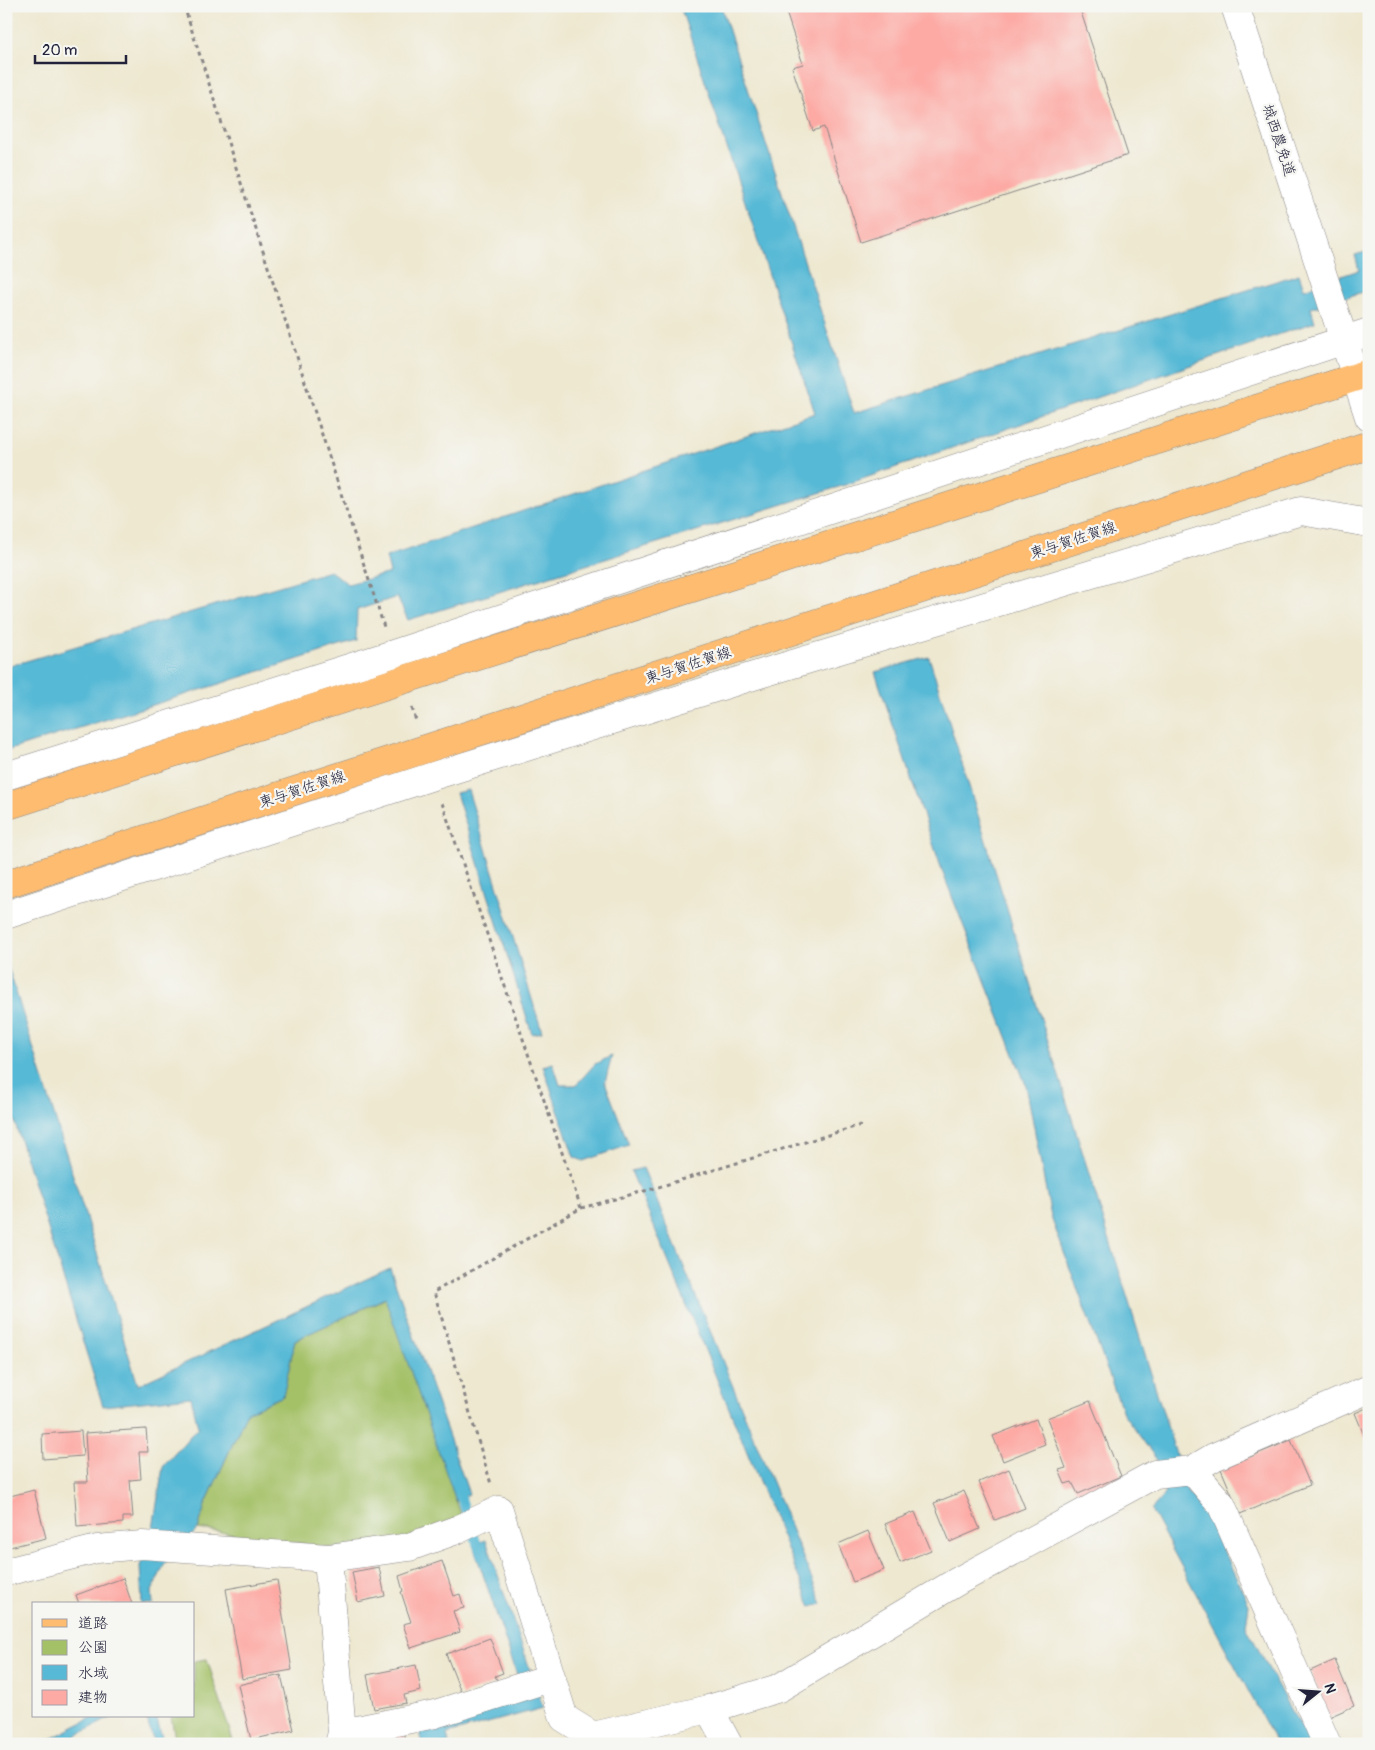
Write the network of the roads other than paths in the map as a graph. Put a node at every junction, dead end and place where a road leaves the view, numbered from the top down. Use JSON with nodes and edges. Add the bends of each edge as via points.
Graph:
{"nodes":[{"id":1,"x":1235,"y":6,"type":"edge"},
{"id":2,"x":1369,"y":332,"type":"edge"},
{"id":3,"x":1343,"y":340,"type":"junction"},
{"id":4,"x":1362,"y":374,"type":"edge"},
{"id":5,"x":1369,"y":417,"type":"edge"},
{"id":6,"x":1369,"y":445,"type":"edge"},
{"id":7,"x":1369,"y":523,"type":"edge"},
{"id":8,"x":6,"y":776,"type":"edge"},
{"id":9,"x":6,"y":806,"type":"edge"},
{"id":10,"x":6,"y":884,"type":"edge"},
{"id":11,"x":6,"y":915,"type":"edge"},
{"id":12,"x":1369,"y":1389,"type":"edge"},
{"id":13,"x":1192,"y":1470,"type":"junction"},
{"id":14,"x":328,"y":1558,"type":"junction"},
{"id":15,"x":6,"y":1572,"type":"edge"},
{"id":16,"x":536,"y":1683,"type":"junction"},
{"id":17,"x":709,"y":1709,"type":"junction"},
{"id":18,"x":340,"y":1738,"type":"edge"},
{"id":19,"x":728,"y":1744,"type":"edge"},
{"id":20,"x":1327,"y":1744,"type":"edge"}],
"edges":[{"from":1,"to":3,"type":"street","name":"城西農免道"},
{"from":2,"to":3,"type":"street"},
{"from":3,"to":4,"type":"street"},
{"from":3,"to":8,"type":"street","via":[[393,654]]},
{"from":4,"to":5,"type":"street"},
{"from":4,"to":9,"type":"main road"},
{"from":6,"to":10,"type":"main road","name":"東与賀佐賀線"},
{"from":7,"to":11,"type":"street","via":[[1301,511],[433,776]]},
{"from":12,"to":13,"type":"street","via":[[1214,1457]]},
{"from":13,"to":17,"type":"street","via":[[1155,1474],[958,1581],[779,1688]]},
{"from":13,"to":20,"type":"street","via":[[1222,1504]]},
{"from":14,"to":15,"type":"street","via":[[142,1545],[97,1549]]},
{"from":14,"to":16,"type":"street","via":[[409,1547],[499,1510]]},
{"from":14,"to":18,"type":"street"},
{"from":16,"to":17,"type":"street","via":[[564,1718],[593,1736]]},
{"from":16,"to":18,"type":"street","via":[[435,1714]]},
{"from":17,"to":19,"type":"street"}]}
